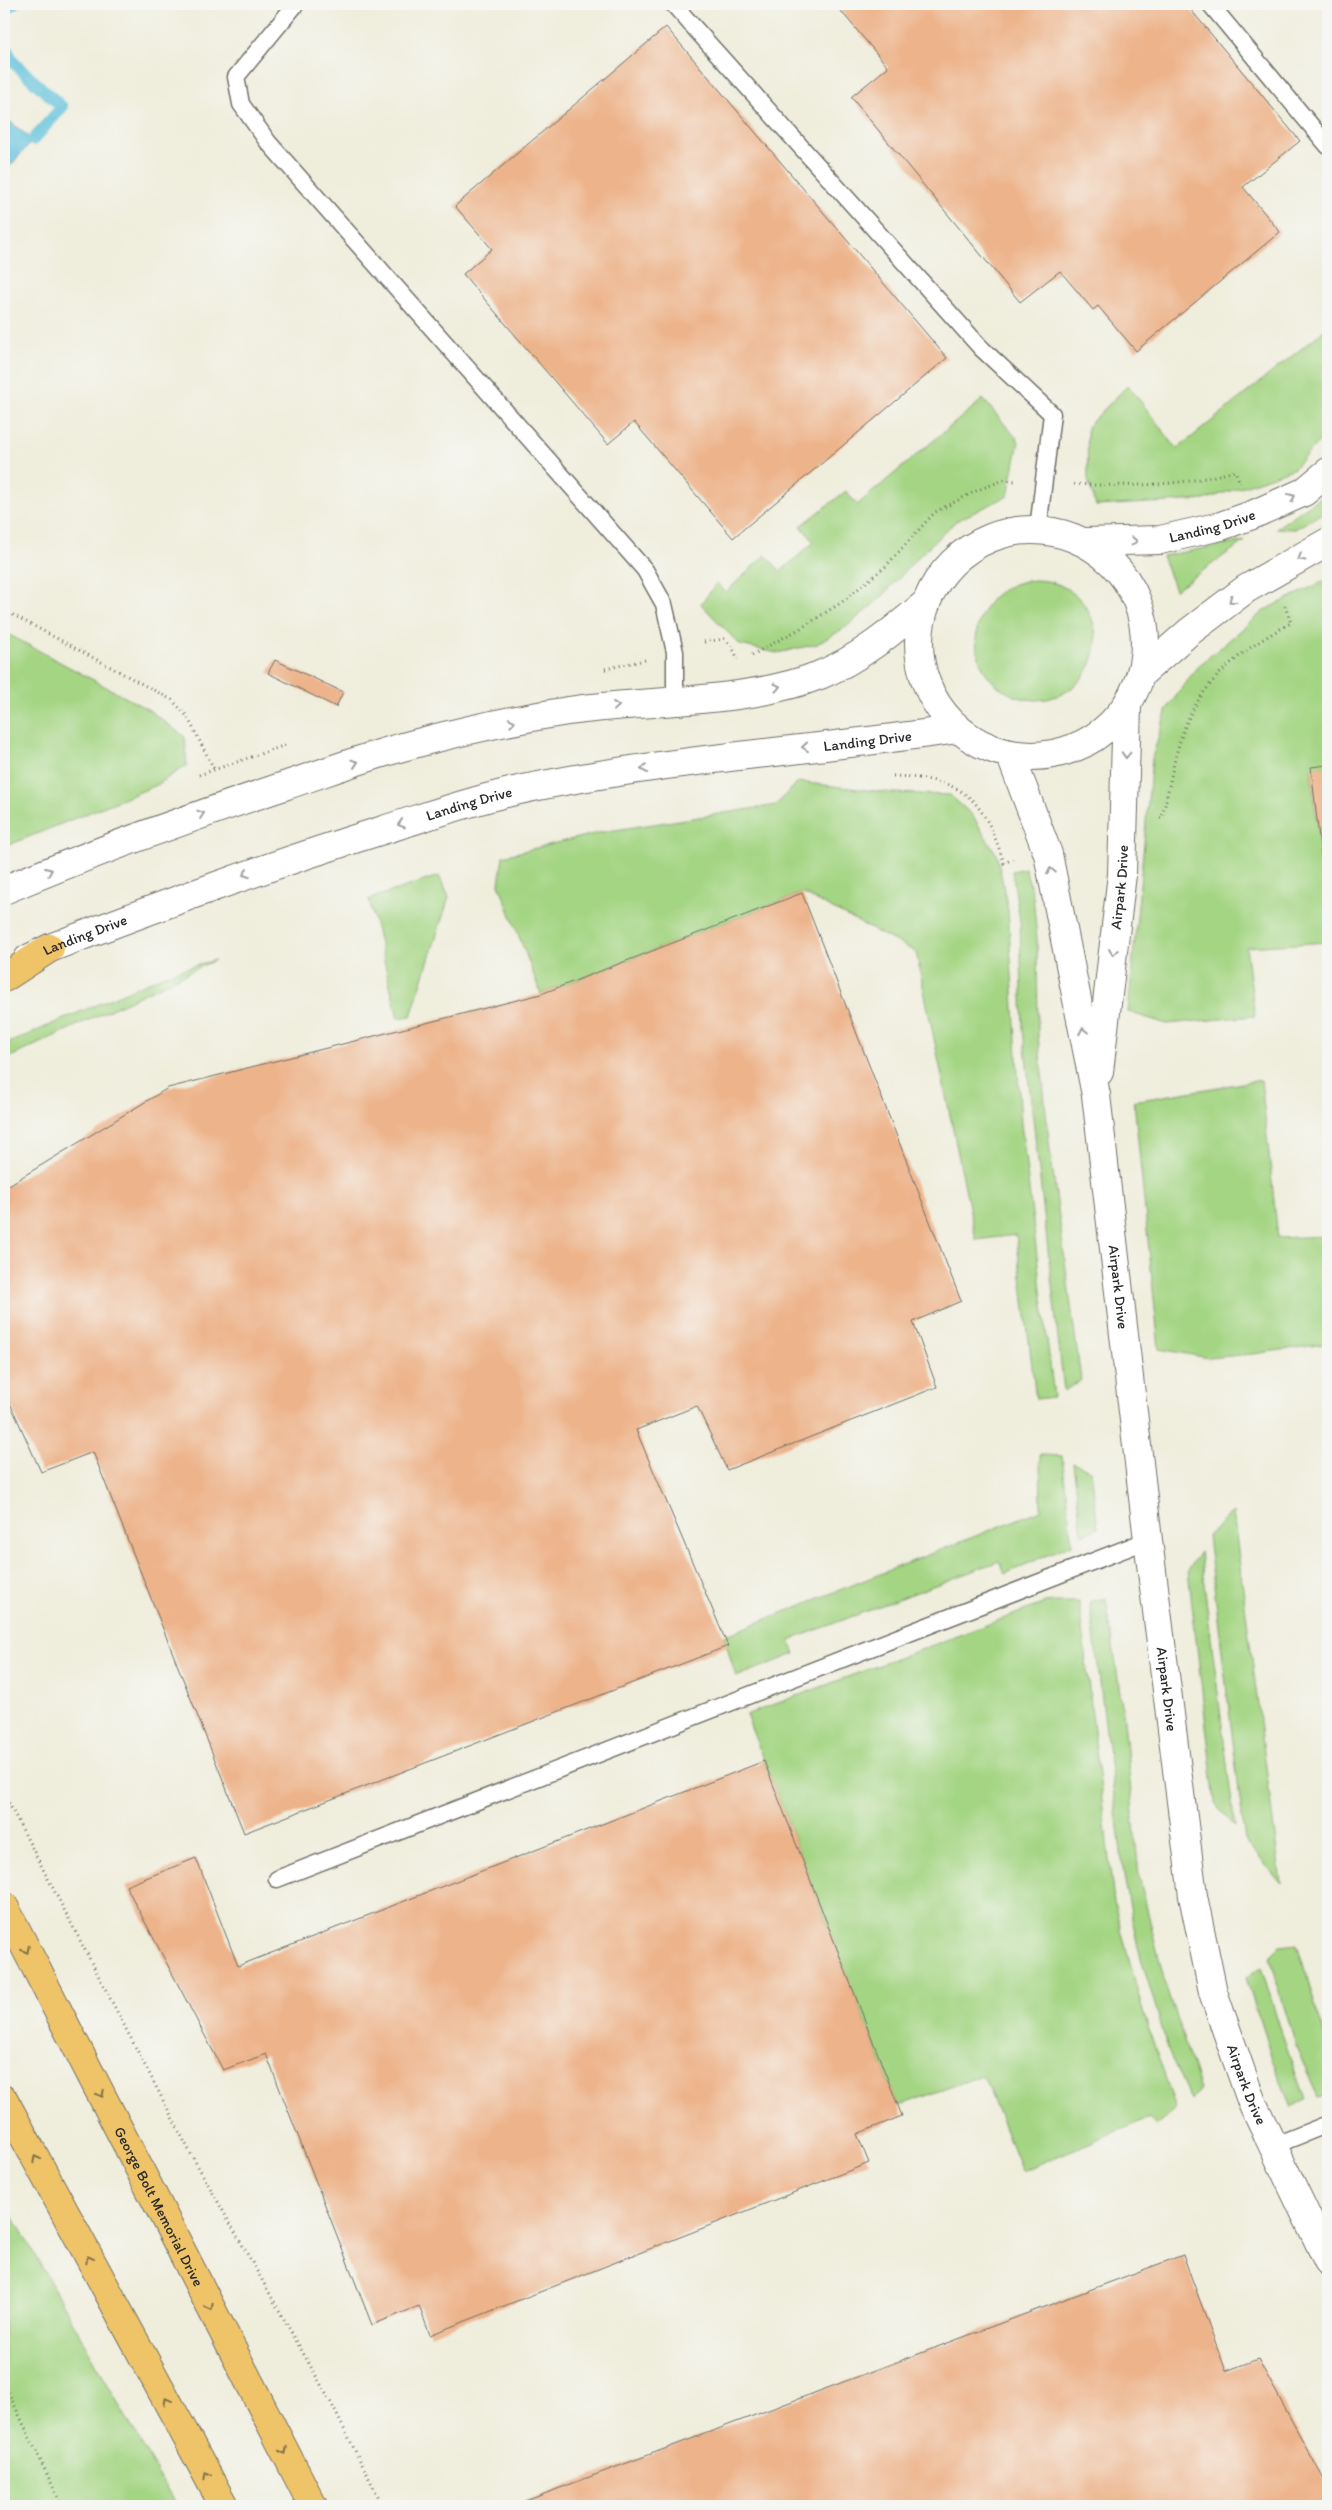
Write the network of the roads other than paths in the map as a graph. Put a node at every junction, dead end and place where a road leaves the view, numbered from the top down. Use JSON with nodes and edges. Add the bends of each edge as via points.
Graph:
{"nodes":[{"id":1,"x":296,"y":4,"type":"edge"},
{"id":2,"x":674,"y":4,"type":"edge"},
{"id":3,"x":1210,"y":4,"type":"edge"},
{"id":4,"x":1328,"y":146,"type":"edge"},
{"id":5,"x":1328,"y":472,"type":"edge"},
{"id":6,"x":1038,"y":529,"type":"junction"},
{"id":7,"x":1085,"y":542,"type":"junction"},
{"id":8,"x":1328,"y":542,"type":"edge"},
{"id":9,"x":925,"y":604,"type":"junction"},
{"id":10,"x":1143,"y":672,"type":"junction"},
{"id":11,"x":674,"y":700,"type":"junction"},
{"id":12,"x":1127,"y":706,"type":"junction"},
{"id":13,"x":958,"y":729,"type":"junction"},
{"id":14,"x":1010,"y":754,"type":"junction"},
{"id":15,"x":4,"y":890,"type":"edge"},
{"id":16,"x":50,"y":948,"type":"junction"},
{"id":17,"x":4,"y":972,"type":"edge"},
{"id":18,"x":4,"y":978,"type":"edge"},
{"id":19,"x":1096,"y":1096,"type":"junction"},
{"id":20,"x":1148,"y":1540,"type":"junction"},
{"id":21,"x":277,"y":1879,"type":"dead end"},
{"id":22,"x":4,"y":1906,"type":"edge"},
{"id":23,"x":4,"y":2100,"type":"edge"},
{"id":24,"x":1328,"y":2124,"type":"edge"},
{"id":25,"x":1273,"y":2146,"type":"junction"},
{"id":26,"x":1328,"y":2261,"type":"edge"},
{"id":27,"x":224,"y":2506,"type":"edge"},
{"id":28,"x":313,"y":2506,"type":"edge"}],
"edges":[{"from":1,"to":11,"type":"lane","via":[[236,77],[240,104],[268,142],[645,570],[664,604],[675,652]]},
{"from":2,"to":6,"type":"lane","via":[[981,348],[1052,414]]},
{"from":3,"to":4,"type":"lane"},
{"from":7,"to":5,"type":"street","name":"Landing Drive","one_way":true,"via":[[1160,540],[1220,526],[1304,492]]},
{"from":6,"to":7,"type":"street","via":[[1062,533]]},
{"from":6,"to":9,"type":"street","via":[[1009,531],[982,541],[938,578]]},
{"from":7,"to":10,"type":"street","via":[[1116,565],[1137,596],[1146,634]]},
{"from":8,"to":10,"type":"street","one_way":true,"via":[[1246,590],[1189,632]]},
{"from":11,"to":9,"type":"street","one_way":true,"via":[[764,690],[821,674],[890,634]]},
{"from":9,"to":13,"type":"street","via":[[918,638],[922,672],[936,703]]},
{"from":10,"to":12,"type":"street"},
{"from":15,"to":11,"type":"street","one_way":true,"via":[[194,816],[408,745],[568,711]]},
{"from":12,"to":14,"type":"street","via":[[1104,731],[1076,748],[1044,756]]},
{"from":12,"to":19,"type":"street","name":"Airpark Drive","one_way":true,"via":[[1122,874]]},
{"from":13,"to":14,"type":"street","via":[[982,745]]},
{"from":13,"to":16,"type":"street","name":"Landing Drive","one_way":true,"via":[[869,742],[794,748],[617,773],[518,791],[279,862]]},
{"from":19,"to":14,"type":"street","name":"Airpark Drive","one_way":true,"via":[[1046,848]]},
{"from":16,"to":17,"type":"street","name":"Landing Drive"},
{"from":16,"to":18,"type":"highway"},
{"from":19,"to":20,"type":"street","name":"Airpark Drive"},
{"from":20,"to":21,"type":"lane"},
{"from":20,"to":25,"type":"street","name":"Airpark Drive","via":[[1192,1896],[1212,1992],[1251,2100]]},
{"from":22,"to":28,"type":"highway","name":"George Bolt Memorial Drive","one_way":true},
{"from":27,"to":23,"type":"highway","one_way":true},
{"from":24,"to":25,"type":"lane"},
{"from":25,"to":26,"type":"street","name":"Airpark Drive"}]}
